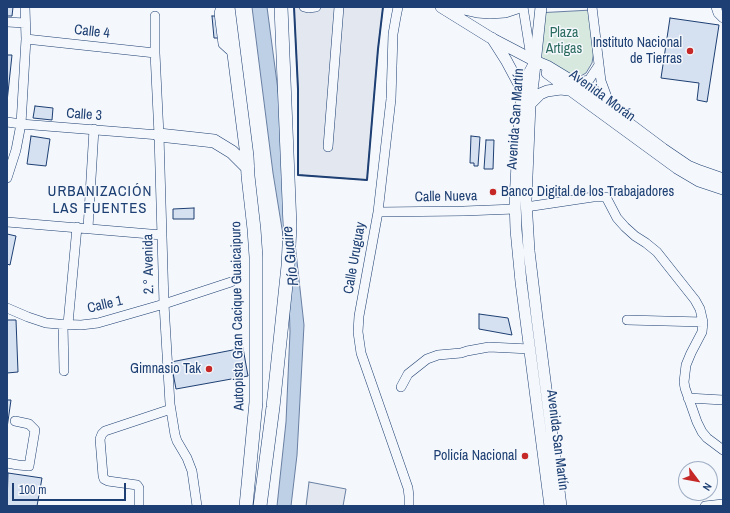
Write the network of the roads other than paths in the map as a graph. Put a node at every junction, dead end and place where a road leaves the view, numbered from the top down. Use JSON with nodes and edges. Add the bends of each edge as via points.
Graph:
{"nodes":[{"id":1,"x":25,"y":7,"type":"edge"},
{"id":2,"x":221,"y":7,"type":"edge"},
{"id":3,"x":228,"y":7,"type":"edge"},
{"id":4,"x":281,"y":7,"type":"edge"},
{"id":5,"x":304,"y":7,"type":"edge"},
{"id":6,"x":316,"y":7,"type":"edge"},
{"id":7,"x":339,"y":7,"type":"edge"},
{"id":8,"x":398,"y":7,"type":"edge"},
{"id":9,"x":441,"y":7,"type":"edge"},
{"id":10,"x":455,"y":7,"type":"edge"},
{"id":11,"x":520,"y":7,"type":"edge"},
{"id":12,"x":524,"y":7,"type":"edge"},
{"id":13,"x":541,"y":7,"type":"edge"},
{"id":14,"x":592,"y":7,"type":"edge"},
{"id":15,"x":716,"y":7,"type":"edge"},
{"id":16,"x":155,"y":16,"type":"dead end"},
{"id":17,"x":723,"y":18,"type":"edge"},
{"id":18,"x":7,"y":22,"type":"edge"},
{"id":19,"x":25,"y":23,"type":"junction"},
{"id":20,"x":491,"y":38,"type":"junction"},
{"id":21,"x":26,"y":39,"type":"junction"},
{"id":22,"x":155,"y":53,"type":"junction"},
{"id":23,"x":234,"y":54,"type":"junction"},
{"id":24,"x":535,"y":62,"type":"junction"},
{"id":25,"x":599,"y":65,"type":"junction"},
{"id":26,"x":572,"y":87,"type":"junction"},
{"id":27,"x":521,"y":88,"type":"junction"},
{"id":28,"x":530,"y":104,"type":"junction"},
{"id":29,"x":617,"y":115,"type":"junction"},
{"id":30,"x":7,"y":122,"type":"edge"},
{"id":31,"x":21,"y":124,"type":"junction"},
{"id":32,"x":94,"y":129,"type":"junction"},
{"id":33,"x":159,"y":136,"type":"junction"},
{"id":34,"x":328,"y":147,"type":"dead end"},
{"id":35,"x":248,"y":168,"type":"junction"},
{"id":36,"x":7,"y":178,"type":"edge"},
{"id":37,"x":723,"y":179,"type":"edge"},
{"id":38,"x":723,"y":190,"type":"edge"},
{"id":39,"x":521,"y":208,"type":"junction"},
{"id":40,"x":378,"y":212,"type":"junction"},
{"id":41,"x":7,"y":222,"type":"edge"},
{"id":42,"x":76,"y":227,"type":"junction"},
{"id":43,"x":88,"y":228,"type":"junction"},
{"id":44,"x":162,"y":235,"type":"junction"},
{"id":45,"x":231,"y":282,"type":"dead end"},
{"id":46,"x":164,"y":304,"type":"junction"},
{"id":47,"x":7,"y":308,"type":"edge"},
{"id":48,"x":627,"y":320,"type":"dead end"},
{"id":49,"x":703,"y":322,"type":"junction"},
{"id":50,"x":65,"y":324,"type":"junction"},
{"id":51,"x":530,"y":349,"type":"junction"},
{"id":52,"x":64,"y":371,"type":"dead end"},
{"id":53,"x":401,"y":387,"type":"dead end"},
{"id":54,"x":688,"y":398,"type":"junction"},
{"id":55,"x":723,"y":400,"type":"edge"},
{"id":56,"x":171,"y":408,"type":"junction"},
{"id":57,"x":15,"y":421,"type":"dead end"},
{"id":58,"x":723,"y":450,"type":"edge"},
{"id":59,"x":7,"y":463,"type":"edge"},
{"id":60,"x":719,"y":504,"type":"edge"},
{"id":61,"x":139,"y":506,"type":"edge"},
{"id":62,"x":198,"y":506,"type":"edge"},
{"id":63,"x":246,"y":506,"type":"edge"},
{"id":64,"x":260,"y":506,"type":"edge"},
{"id":65,"x":409,"y":506,"type":"edge"},
{"id":66,"x":550,"y":506,"type":"edge"},
{"id":67,"x":561,"y":506,"type":"edge"},
{"id":68,"x":705,"y":506,"type":"edge"}],
"edges":[{"from":1,"to":19,"type":"street"},
{"from":2,"to":23,"type":"street","via":[[223,44]]},
{"from":3,"to":23,"type":"highway","name":"Autopista Gran Cacique Guaicaipuro"},
{"from":4,"to":64,"type":"highway","via":[[290,216],[288,266]]},
{"from":5,"to":6,"type":"street"},
{"from":7,"to":34,"type":"street"},
{"from":8,"to":40,"type":"street","name":"Calle Uruguay","via":[[393,34],[391,99]]},
{"from":9,"to":20,"type":"main road","name":"Avenida Morán"},
{"from":10,"to":11,"type":"main road","via":[[490,14]]},
{"from":12,"to":24,"type":"street","via":[[530,51]]},
{"from":13,"to":24,"type":"main road"},
{"from":14,"to":25,"type":"street"},
{"from":15,"to":17,"type":"street"},
{"from":16,"to":22,"type":"street","name":"2.° Avenida"},
{"from":18,"to":19,"type":"street"},
{"from":19,"to":21,"type":"street"},
{"from":20,"to":24,"type":"main road","name":"Avenida Morán"},
{"from":20,"to":27,"type":"main road"},
{"from":21,"to":22,"type":"street","name":"Calle 4"},
{"from":21,"to":31,"type":"street"},
{"from":22,"to":33,"type":"street","name":"2.° Avenida"},
{"from":23,"to":35,"type":"highway","name":"Autopista Gran Cacique Guaicaipuro"},
{"from":24,"to":26,"type":"main road","name":"Avenida Morán","via":[[548,74]]},
{"from":24,"to":27,"type":"main road","name":"Avenida San Martín"},
{"from":24,"to":28,"type":"main road","name":"Avenida San Martín"},
{"from":25,"to":26,"type":"street","via":[[588,80]]},
{"from":25,"to":29,"type":"street","via":[[604,92]]},
{"from":26,"to":28,"type":"main road","via":[[547,91]]},
{"from":26,"to":29,"type":"main road","name":"Avenida Morán"},
{"from":26,"to":38,"type":"main road","name":"Avenida Morán","via":[[677,168],[699,181]]},
{"from":27,"to":39,"type":"main road","name":"Avenida San Martín","via":[[515,185]]},
{"from":28,"to":39,"type":"main road","name":"Avenida San Martín"},
{"from":29,"to":37,"type":"main road","name":"Avenida Morán","via":[[688,166]]},
{"from":30,"to":31,"type":"street","name":"Calle 3"},
{"from":31,"to":32,"type":"street","name":"Calle 3"},
{"from":31,"to":36,"type":"street"},
{"from":32,"to":33,"type":"street","name":"Calle 3"},
{"from":32,"to":43,"type":"street"},
{"from":33,"to":35,"type":"highway","via":[[214,141],[232,152]]},
{"from":33,"to":44,"type":"street","name":"2.° Avenida"},
{"from":35,"to":63,"type":"highway","name":"Autopista Gran Cacique Guaicaipuro","via":[[256,257],[256,402]]},
{"from":39,"to":40,"type":"street","name":"Calle Nueva"},
{"from":39,"to":49,"type":"street","name":"Calle Nueva","via":[[606,197],[617,218],[635,236],[657,252],[695,300]]},
{"from":39,"to":51,"type":"main road","name":"Avenida San Martín","via":[[518,252]]},
{"from":39,"to":67,"type":"main road","name":"Avenida San Martín","via":[[529,251]]},
{"from":40,"to":65,"type":"street","name":"Calle Uruguay","via":[[358,332],[361,353],[408,488]]},
{"from":41,"to":42,"type":"street"},
{"from":42,"to":43,"type":"street"},
{"from":42,"to":50,"type":"street"},
{"from":43,"to":44,"type":"street"},
{"from":44,"to":46,"type":"street","name":"2.° Avenida"},
{"from":45,"to":46,"type":"street","name":"Calle 1"},
{"from":46,"to":50,"type":"street","name":"Calle 1","via":[[98,323]]},
{"from":46,"to":56,"type":"street","name":"2.° Avenida"},
{"from":47,"to":50,"type":"street","name":"Calle 1","via":[[46,323]]},
{"from":48,"to":49,"type":"street"},
{"from":49,"to":54,"type":"street","via":[[702,332],[686,365],[684,382]]},
{"from":50,"to":52,"type":"street"},
{"from":51,"to":53,"type":"street","via":[[490,347],[427,358],[408,374]]},
{"from":51,"to":66,"type":"main road","name":"Avenida San Martín"},
{"from":54,"to":55,"type":"street"},
{"from":54,"to":58,"type":"street","via":[[702,432]]},
{"from":56,"to":61,"type":"street","via":[[105,431],[100,439],[102,476],[108,481],[137,485]]},
{"from":56,"to":62,"type":"street","name":"2.° Avenida","via":[[177,441],[192,471]]},
{"from":57,"to":59,"type":"street","via":[[29,424],[35,430],[29,466]]},
{"from":60,"to":68,"type":"street"}]}
